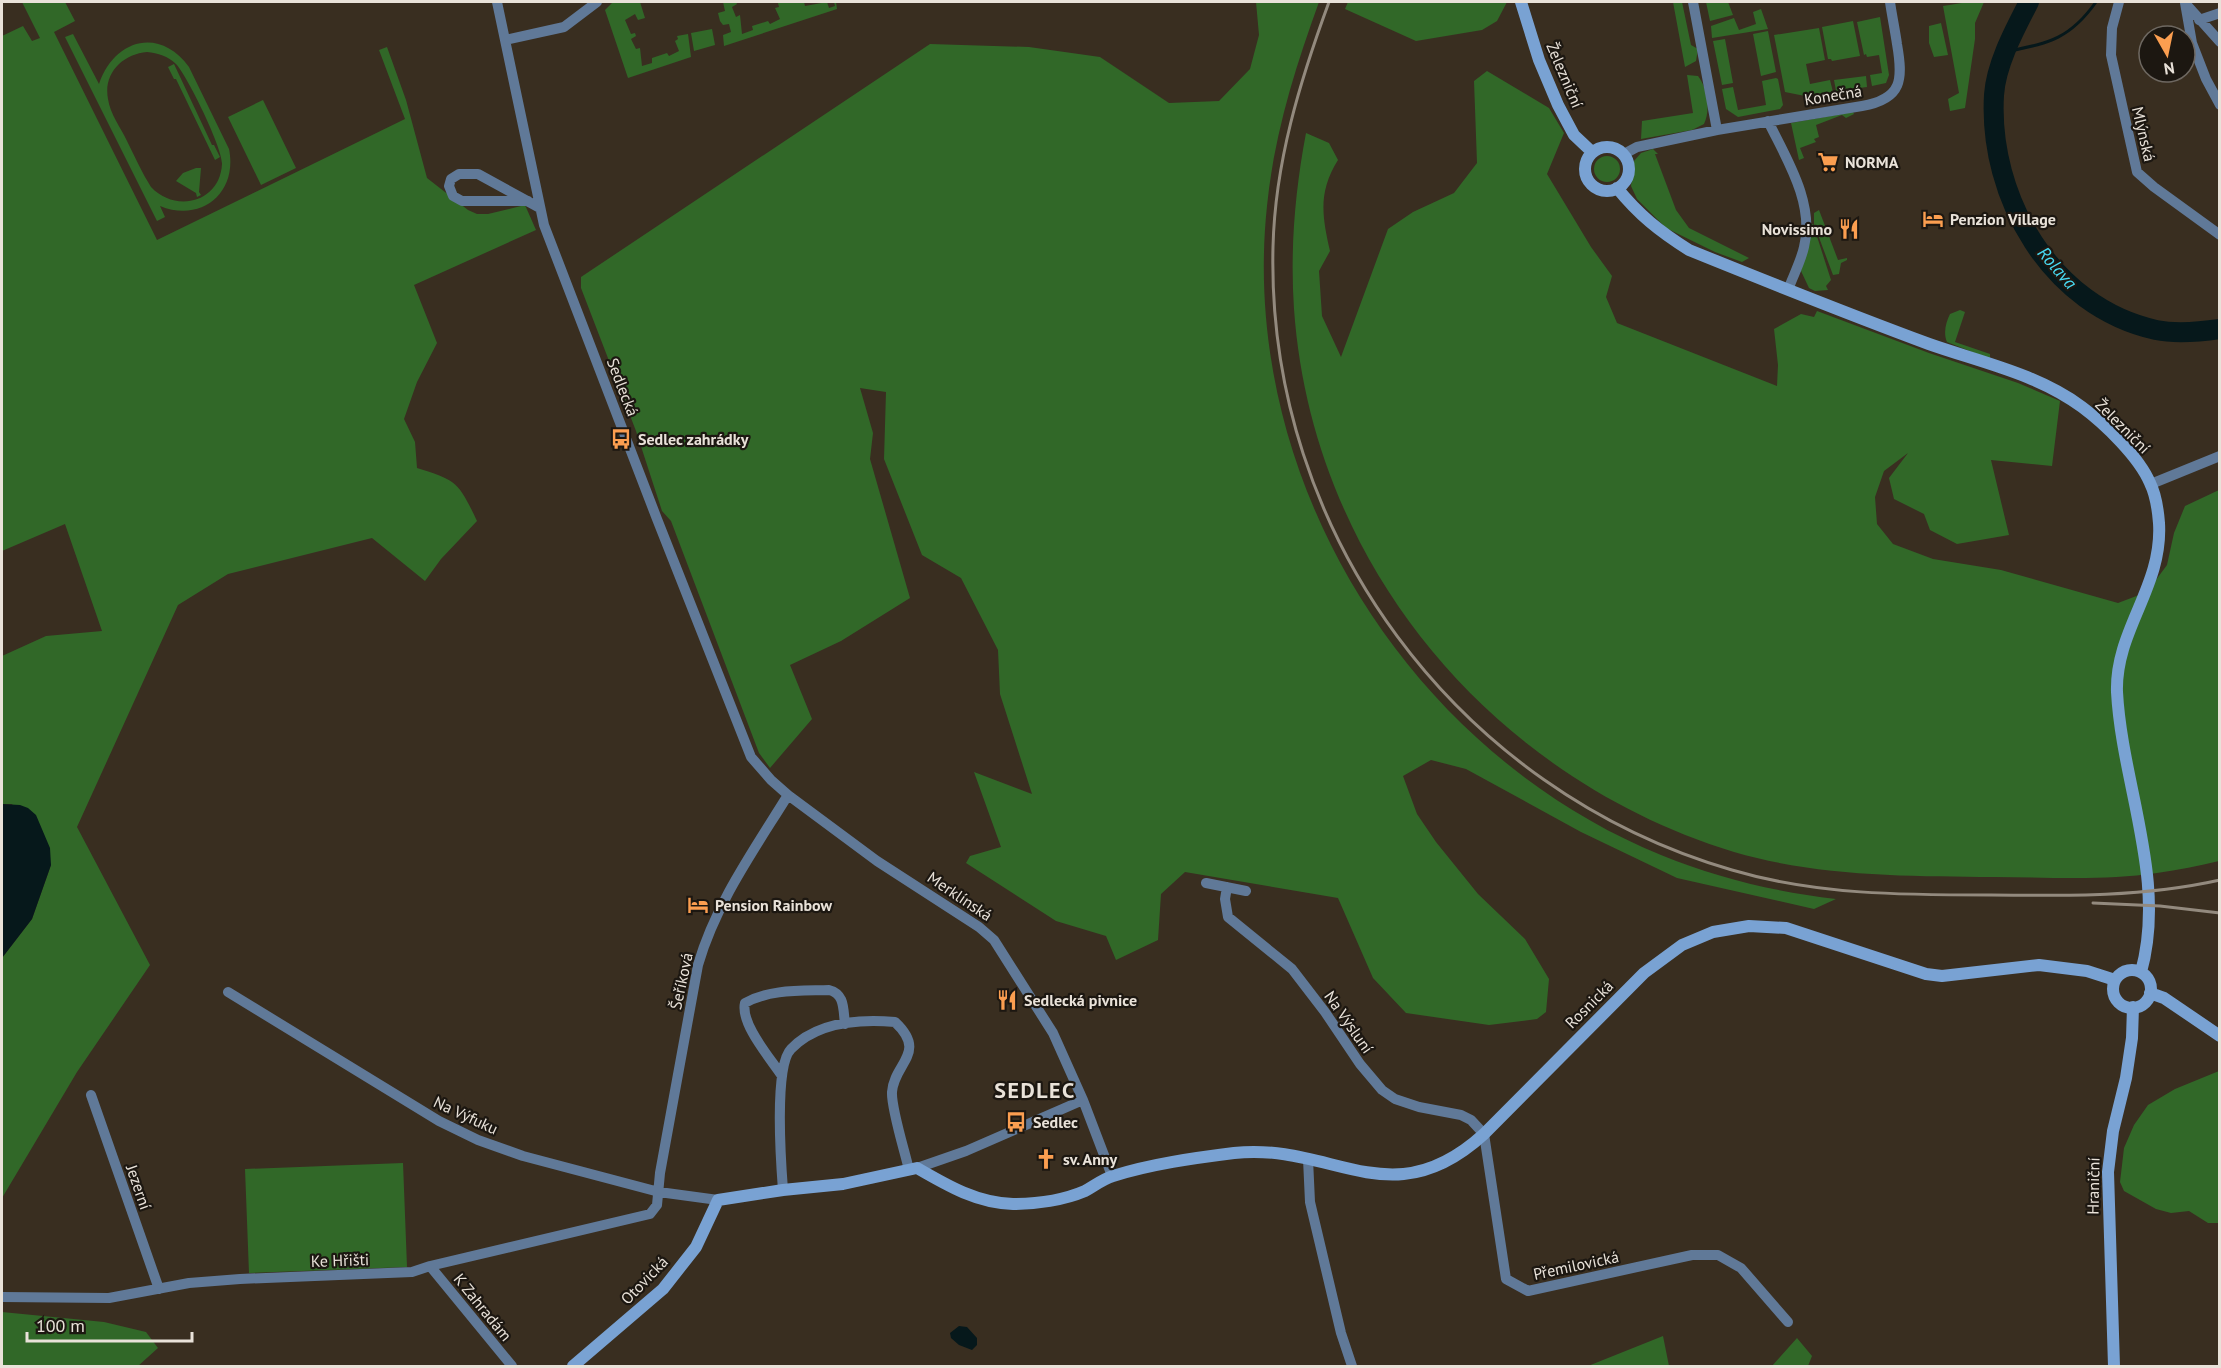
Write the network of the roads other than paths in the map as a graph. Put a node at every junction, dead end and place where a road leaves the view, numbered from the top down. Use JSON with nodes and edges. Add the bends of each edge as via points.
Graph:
{"nodes":[{"id":1,"x":497,"y":2,"type":"edge"},
{"id":2,"x":597,"y":2,"type":"edge"},
{"id":3,"x":1521,"y":2,"type":"edge"},
{"id":4,"x":1693,"y":2,"type":"edge"},
{"id":5,"x":1890,"y":2,"type":"edge"},
{"id":6,"x":2119,"y":2,"type":"edge"},
{"id":7,"x":2185,"y":2,"type":"edge"},
{"id":8,"x":2220,"y":13,"type":"edge"},
{"id":9,"x":2199,"y":20,"type":"junction"},
{"id":10,"x":505,"y":40,"type":"junction"},
{"id":11,"x":2220,"y":42,"type":"edge"},
{"id":12,"x":2220,"y":105,"type":"edge"},
{"id":13,"x":1768,"y":121,"type":"junction"},
{"id":14,"x":1717,"y":130,"type":"junction"},
{"id":15,"x":1592,"y":152,"type":"junction"},
{"id":16,"x":1624,"y":154,"type":"junction"},
{"id":17,"x":1617,"y":188,"type":"junction"},
{"id":18,"x":528,"y":201,"type":"junction"},
{"id":19,"x":540,"y":208,"type":"junction"},
{"id":20,"x":2220,"y":235,"type":"edge"},
{"id":21,"x":1788,"y":290,"type":"junction"},
{"id":22,"x":2220,"y":456,"type":"edge"},
{"id":23,"x":2151,"y":484,"type":"junction"},
{"id":24,"x":788,"y":795,"type":"junction"},
{"id":25,"x":1206,"y":883,"type":"dead end"},
{"id":26,"x":1227,"y":887,"type":"junction"},
{"id":27,"x":1246,"y":891,"type":"dead end"},
{"id":28,"x":2141,"y":972,"type":"junction"},
{"id":29,"x":2115,"y":980,"type":"junction"},
{"id":30,"x":228,"y":992,"type":"dead end"},
{"id":31,"x":2150,"y":993,"type":"junction"},
{"id":32,"x":2133,"y":1007,"type":"junction"},
{"id":33,"x":844,"y":1024,"type":"junction"},
{"id":34,"x":2220,"y":1036,"type":"edge"},
{"id":35,"x":782,"y":1076,"type":"junction"},
{"id":36,"x":91,"y":1095,"type":"dead end"},
{"id":37,"x":1083,"y":1100,"type":"junction"},
{"id":38,"x":1484,"y":1134,"type":"junction"},
{"id":39,"x":1308,"y":1159,"type":"junction"},
{"id":40,"x":913,"y":1169,"type":"junction"},
{"id":41,"x":1112,"y":1176,"type":"junction"},
{"id":42,"x":783,"y":1190,"type":"junction"},
{"id":43,"x":659,"y":1192,"type":"junction"},
{"id":44,"x":718,"y":1200,"type":"junction"},
{"id":45,"x":430,"y":1266,"type":"junction"},
{"id":46,"x":159,"y":1289,"type":"junction"},
{"id":47,"x":2,"y":1297,"type":"edge"},
{"id":48,"x":1788,"y":1322,"type":"dead end"},
{"id":49,"x":512,"y":1366,"type":"edge"},
{"id":50,"x":573,"y":1366,"type":"edge"},
{"id":51,"x":1352,"y":1366,"type":"edge"},
{"id":52,"x":2114,"y":1366,"type":"edge"}],
"edges":[{"from":1,"to":10,"type":"street","name":"Sedlecká"},
{"from":2,"to":10,"type":"street","via":[[564,27]]},
{"from":3,"to":15,"type":"street","name":"Železniční","via":[[1558,105],[1574,135]]},
{"from":4,"to":14,"type":"street"},
{"from":5,"to":13,"type":"street","name":"Konečná","via":[[1902,70],[1896,89],[1886,99],[1876,104]]},
{"from":6,"to":20,"type":"street","name":"Mlýnská","via":[[2112,28],[2111,55],[2137,172]]},
{"from":7,"to":9,"type":"street"},
{"from":7,"to":12,"type":"street","via":[[2192,43]]},
{"from":8,"to":9,"type":"street"},
{"from":9,"to":11,"type":"street"},
{"from":10,"to":19,"type":"street","name":"Sedlecká"},
{"from":13,"to":14,"type":"street","name":"Konečná"},
{"from":13,"to":21,"type":"street","via":[[1793,172],[1806,224],[1804,248]]},
{"from":14,"to":16,"type":"street","name":"Konečná","via":[[1637,147]]},
{"from":15,"to":16,"type":"street","via":[[1609,147]]},
{"from":15,"to":17,"type":"street","via":[[1585,166],[1590,182],[1600,189]]},
{"from":16,"to":17,"type":"street","via":[[1629,171]]},
{"from":17,"to":21,"type":"street","name":"Železniční","via":[[1644,219],[1689,250]]},
{"from":18,"to":18,"type":"street","via":[[478,174],[459,174],[449,186],[453,196],[462,201]]},
{"from":18,"to":19,"type":"street"},
{"from":19,"to":24,"type":"street","name":"Sedlecká","via":[[751,757]]},
{"from":21,"to":23,"type":"street","name":"Železniční","via":[[2038,382],[2081,406],[2116,437]]},
{"from":22,"to":23,"type":"street"},
{"from":23,"to":28,"type":"street","name":"Železniční","via":[[2159,524],[2157,562],[2127,634],[2117,674],[2119,720],[2150,894],[2148,947]]},
{"from":24,"to":37,"type":"street","name":"Merklínská","via":[[994,940],[1053,1033]]},
{"from":24,"to":43,"type":"street","name":"Šeříková","via":[[722,902],[706,938]]},
{"from":25,"to":26,"type":"street"},
{"from":26,"to":27,"type":"street"},
{"from":26,"to":38,"type":"street","name":"Na Výsluní","via":[[1228,917],[1281,958],[1302,980],[1382,1090],[1413,1105],[1461,1115]]},
{"from":28,"to":29,"type":"street","via":[[2126,971]]},
{"from":28,"to":31,"type":"street","via":[[2148,979]]},
{"from":29,"to":32,"type":"street","via":[[2116,999]]},
{"from":29,"to":38,"type":"street","name":"Rosnická","via":[[2087,971],[2039,965],[1942,976],[1786,928],[1749,926],[1713,932],[1682,945],[1644,973]]},
{"from":30,"to":43,"type":"street","name":"Na Výfuku","via":[[468,1135],[523,1156]]},
{"from":31,"to":32,"type":"street","via":[[2142,1005]]},
{"from":31,"to":34,"type":"street"},
{"from":32,"to":52,"type":"street","name":"Hraniční","via":[[2126,1078],[2108,1172]]},
{"from":33,"to":35,"type":"street","via":[[817,1031],[790,1050]]},
{"from":33,"to":35,"type":"street","via":[[842,999],[838,992],[829,990],[770,993],[745,1003],[747,1023]]},
{"from":33,"to":40,"type":"street","via":[[895,1022],[908,1038],[909,1051],[892,1092]]},
{"from":35,"to":42,"type":"street"},
{"from":36,"to":46,"type":"street","name":"Jezerní"},
{"from":37,"to":40,"type":"street","via":[[966,1151]]},
{"from":37,"to":41,"type":"street","name":"Merklínská"},
{"from":38,"to":39,"type":"street","name":"Rosnická","via":[[1455,1157],[1416,1173],[1367,1173]]},
{"from":38,"to":48,"type":"street","name":"Přemilovická","via":[[1506,1279],[1528,1291],[1692,1255],[1718,1255],[1741,1268]]},
{"from":39,"to":41,"type":"street","name":"Rosnická","via":[[1273,1152],[1234,1153]]},
{"from":39,"to":51,"type":"street","via":[[1310,1202]]},
{"from":40,"to":41,"type":"street","via":[[960,1192],[990,1202],[1014,1204],[1039,1203],[1082,1192]]},
{"from":40,"to":42,"type":"street","via":[[843,1184]]},
{"from":42,"to":44,"type":"street"},
{"from":43,"to":44,"type":"street","name":"Na Výfuku"},
{"from":43,"to":45,"type":"street","name":"Ke Hřišti","via":[[657,1205],[650,1214]]},
{"from":44,"to":50,"type":"street","name":"Otovická","via":[[696,1247],[663,1289]]},
{"from":45,"to":46,"type":"street","name":"Ke Hřišti","via":[[412,1272],[240,1279]]},
{"from":45,"to":49,"type":"street","name":"K Zahradám"},
{"from":46,"to":47,"type":"street","name":"Ke Hřišti","via":[[109,1298]]}]}
